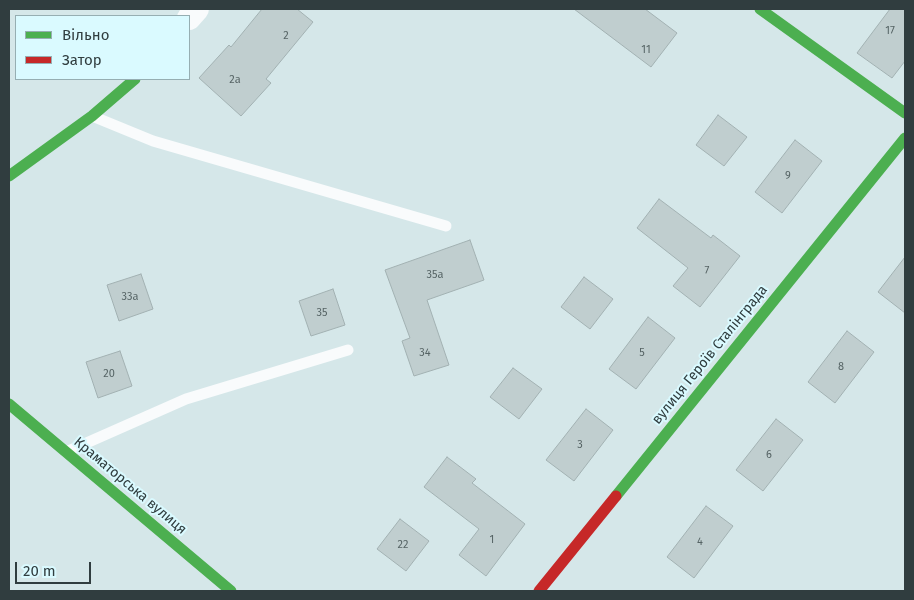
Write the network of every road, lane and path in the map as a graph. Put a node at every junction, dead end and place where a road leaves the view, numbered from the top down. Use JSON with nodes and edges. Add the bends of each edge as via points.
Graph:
{"nodes":[{"id":1,"x":760,"y":9,"type":"edge"},
{"id":2,"x":134,"y":80,"type":"edge"},
{"id":3,"x":905,"y":113,"type":"edge"},
{"id":4,"x":92,"y":116,"type":"junction"},
{"id":5,"x":905,"y":138,"type":"edge"},
{"id":6,"x":9,"y":176,"type":"edge"},
{"id":7,"x":446,"y":226,"type":"dead end"},
{"id":8,"x":348,"y":350,"type":"dead end"},
{"id":9,"x":9,"y":404,"type":"edge"},
{"id":10,"x":66,"y":452,"type":"junction"},
{"id":11,"x":231,"y":591,"type":"edge"},
{"id":12,"x":538,"y":591,"type":"edge"}],
"edges":[{"from":1,"to":3,"type":"street"},
{"from":2,"to":4,"type":"street"},
{"from":4,"to":6,"type":"street"},
{"from":4,"to":7,"type":"lane","via":[[153,141]]},
{"from":5,"to":12,"type":"street","name":"вулиця Героїв Сталінграда"},
{"from":8,"to":10,"type":"lane","via":[[186,399]]},
{"from":9,"to":10,"type":"street","name":"Краматорська вулиця"},
{"from":10,"to":11,"type":"street","name":"Краматорська вулиця"}]}
